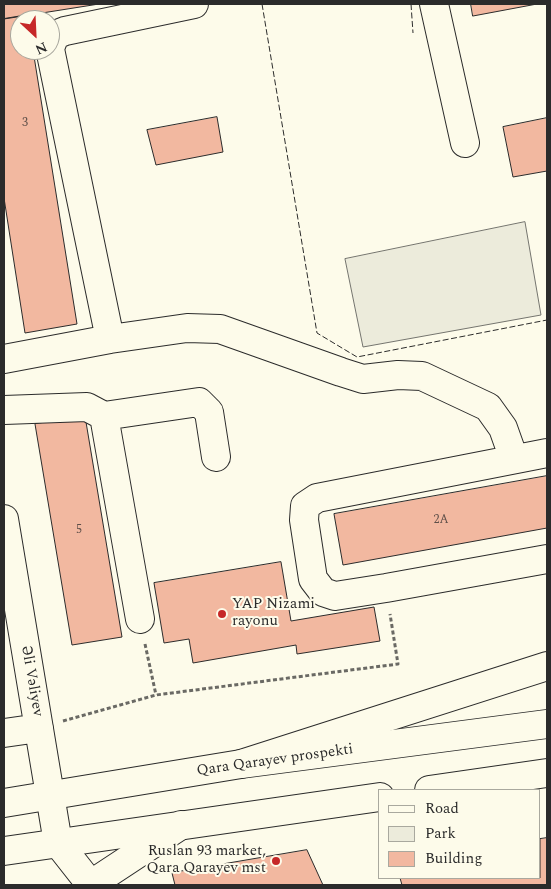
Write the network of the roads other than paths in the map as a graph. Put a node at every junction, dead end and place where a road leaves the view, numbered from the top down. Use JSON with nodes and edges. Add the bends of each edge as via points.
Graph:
{"nodes":[{"id":1,"x":194,"y":4,"type":"edge"},
{"id":2,"x":434,"y":4,"type":"edge"},
{"id":3,"x":60,"y":33,"type":"edge"},
{"id":4,"x":52,"y":60,"type":"edge"},
{"id":5,"x":465,"y":143,"type":"dead end"},
{"id":6,"x":110,"y":339,"type":"junction"},
{"id":7,"x":4,"y":359,"type":"edge"},
{"id":8,"x":4,"y":410,"type":"edge"},
{"id":9,"x":104,"y":416,"type":"junction"},
{"id":10,"x":547,"y":453,"type":"edge"},
{"id":11,"x":216,"y":457,"type":"dead end"},
{"id":12,"x":514,"y":458,"type":"junction"},
{"id":13,"x":4,"y":519,"type":"edge"},
{"id":14,"x":547,"y":559,"type":"edge"},
{"id":15,"x":140,"y":619,"type":"road end"},
{"id":16,"x":547,"y":666,"type":"edge"},
{"id":17,"x":547,"y":724,"type":"edge"},
{"id":18,"x":39,"y":728,"type":"junction"},
{"id":19,"x":4,"y":733,"type":"edge"},
{"id":20,"x":241,"y":764,"type":"junction"},
{"id":21,"x":547,"y":773,"type":"edge"},
{"id":22,"x":436,"y":789,"type":"edge"},
{"id":23,"x":49,"y":796,"type":"junction"},
{"id":24,"x":378,"y":797,"type":"edge"},
{"id":25,"x":4,"y":803,"type":"edge"},
{"id":26,"x":181,"y":825,"type":"junction"},
{"id":27,"x":58,"y":842,"type":"junction"},
{"id":28,"x":4,"y":851,"type":"edge"},
{"id":29,"x":90,"y":885,"type":"edge"}],
"edges":[{"from":1,"to":3,"type":"main road"},
{"from":2,"to":5,"type":"main road"},
{"from":4,"to":6,"type":"main road"},
{"from":6,"to":7,"type":"main road"},
{"from":6,"to":12,"type":"main road","via":[[187,328],[220,329],[363,379],[422,376],[488,407],[503,428]]},
{"from":8,"to":9,"type":"main road","via":[[86,406]]},
{"from":9,"to":11,"type":"main road","via":[[200,402],[209,412]]},
{"from":9,"to":15,"type":"main road"},
{"from":10,"to":12,"type":"main road"},
{"from":12,"to":14,"type":"main road","via":[[317,498],[305,506],[304,520],[313,579],[323,592],[335,596]]},
{"from":13,"to":18,"type":"main road","name":"Əli Vəliyev"},
{"from":16,"to":20,"type":"main road"},
{"from":17,"to":20,"type":"main road","name":"Qara Qarayev prospekti"},
{"from":18,"to":19,"type":"main road"},
{"from":18,"to":23,"type":"main road","name":"Əli Vəliyev"},
{"from":20,"to":23,"type":"main road","name":"Qara Qarayev prospekti"},
{"from":21,"to":22,"type":"main road"},
{"from":23,"to":25,"type":"main road","name":"Qara Qarayev prospekti"},
{"from":23,"to":27,"type":"main road","name":"Əli Vəliyev"},
{"from":24,"to":26,"type":"main road"},
{"from":26,"to":27,"type":"main road"},
{"from":26,"to":29,"type":"main road"},
{"from":27,"to":28,"type":"main road"},
{"from":27,"to":29,"type":"main road"}]}
